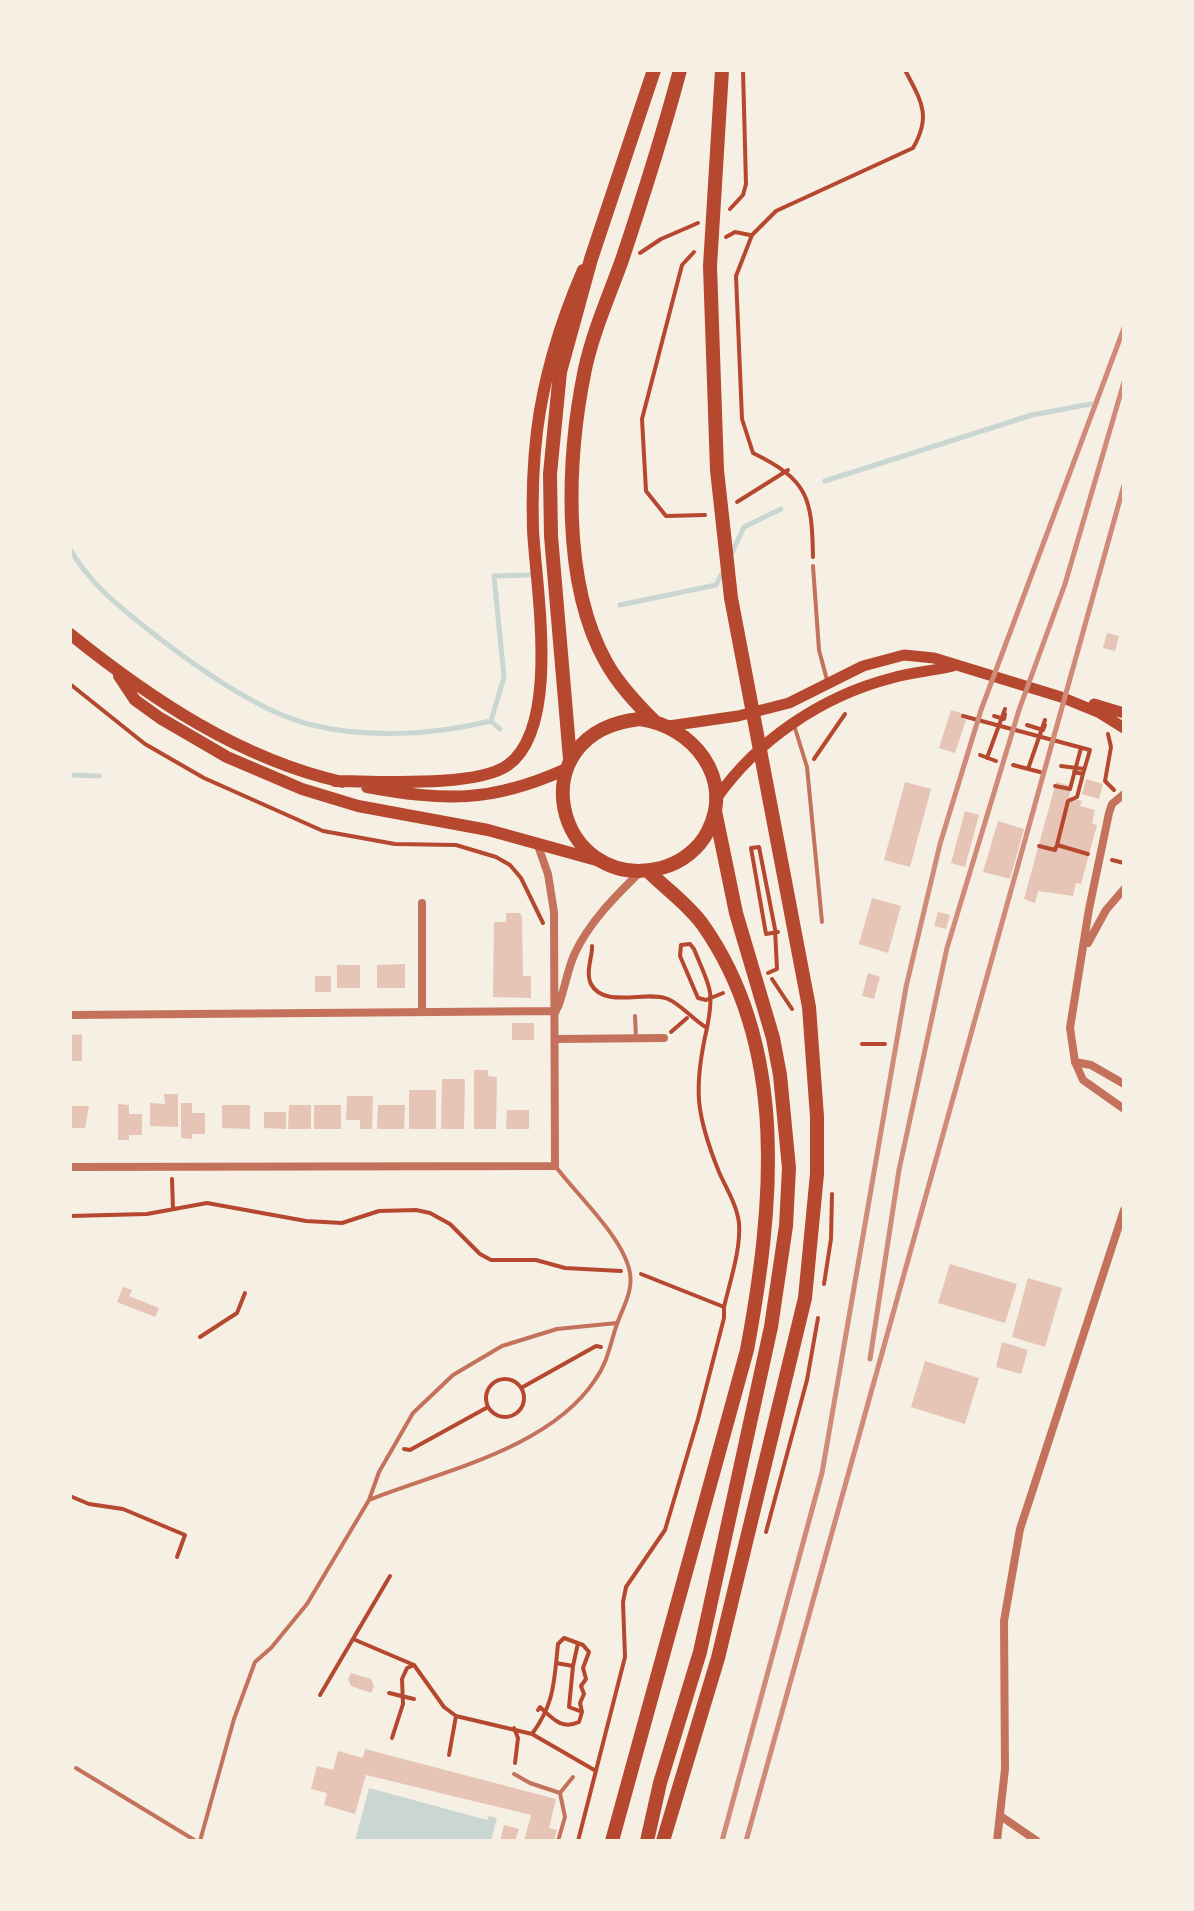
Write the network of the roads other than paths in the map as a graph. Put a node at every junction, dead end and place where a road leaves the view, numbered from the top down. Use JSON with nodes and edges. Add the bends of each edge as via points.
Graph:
{"nodes":[{"id":1,"x":654,"y":70,"type":"edge"},
{"id":2,"x":680,"y":70,"type":"edge"},
{"id":3,"x":722,"y":70,"type":"edge"},
{"id":4,"x":599,"y":232,"type":"junction"},
{"id":5,"x":813,"y":566,"type":"road end"},
{"id":6,"x":70,"y":634,"type":"edge"},
{"id":7,"x":956,"y":665,"type":"junction"},
{"id":8,"x":115,"y":670,"type":"junction"},
{"id":9,"x":829,"y":685,"type":"junction"},
{"id":10,"x":1091,"y":706,"type":"junction"},
{"id":11,"x":1124,"y":713,"type":"edge"},
{"id":12,"x":662,"y":723,"type":"junction"},
{"id":13,"x":794,"y":724,"type":"junction"},
{"id":14,"x":1124,"y":728,"type":"edge"},
{"id":15,"x":567,"y":765,"type":"junction"},
{"id":16,"x":335,"y":781,"type":"junction"},
{"id":17,"x":1124,"y":794,"type":"edge"},
{"id":18,"x":715,"y":805,"type":"junction"},
{"id":19,"x":537,"y":842,"type":"junction"},
{"id":20,"x":603,"y":862,"type":"junction"},
{"id":21,"x":644,"y":872,"type":"junction"},
{"id":22,"x":1124,"y":889,"type":"edge"},
{"id":23,"x":422,"y":903,"type":"dead end"},
{"id":24,"x":822,"y":922,"type":"dead end"},
{"id":25,"x":1084,"y":955,"type":"junction"},
{"id":26,"x":422,"y":1010,"type":"junction"},
{"id":27,"x":556,"y":1011,"type":"junction"},
{"id":28,"x":70,"y":1015,"type":"edge"},
{"id":29,"x":635,"y":1016,"type":"dead end"},
{"id":30,"x":636,"y":1038,"type":"junction"},
{"id":31,"x":664,"y":1038,"type":"road end"},
{"id":32,"x":556,"y":1039,"type":"junction"},
{"id":33,"x":1075,"y":1062,"type":"junction"},
{"id":34,"x":1124,"y":1084,"type":"edge"},
{"id":35,"x":1124,"y":1109,"type":"edge"},
{"id":36,"x":556,"y":1166,"type":"junction"},
{"id":37,"x":70,"y":1167,"type":"edge"},
{"id":38,"x":1124,"y":1210,"type":"edge"},
{"id":39,"x":1124,"y":1236,"type":"edge"},
{"id":40,"x":1110,"y":1259,"type":"junction"},
{"id":41,"x":617,"y":1322,"type":"junction"},
{"id":42,"x":369,"y":1500,"type":"junction"},
{"id":43,"x":76,"y":1768,"type":"dead end"},
{"id":44,"x":514,"y":1774,"type":"road end"},
{"id":45,"x":573,"y":1776,"type":"dead end"},
{"id":46,"x":560,"y":1793,"type":"junction"},
{"id":47,"x":1002,"y":1816,"type":"junction"},
{"id":48,"x":198,"y":1841,"type":"edge"},
{"id":49,"x":558,"y":1841,"type":"edge"},
{"id":50,"x":612,"y":1841,"type":"edge"},
{"id":51,"x":647,"y":1841,"type":"edge"},
{"id":52,"x":663,"y":1841,"type":"edge"},
{"id":53,"x":997,"y":1841,"type":"edge"},
{"id":54,"x":1037,"y":1841,"type":"edge"}],
"edges":[{"from":1,"to":4,"type":"highway"},
{"from":2,"to":12,"type":"highway","via":[[586,364],[572,484],[579,574],[594,637],[616,678]]},
{"from":3,"to":52,"type":"highway","via":[[710,266],[712,398],[731,598],[802,956],[815,1067],[817,1174],[805,1298],[718,1658]]},
{"from":4,"to":15,"type":"highway","via":[[560,372],[550,474]]},
{"from":4,"to":16,"type":"main road","via":[[555,344],[537,430],[532,503],[540,678],[530,738],[510,764],[480,776]]},
{"from":5,"to":9,"type":"lane","via":[[819,650]]},
{"from":6,"to":8,"type":"main road"},
{"from":7,"to":9,"type":"main road","via":[[904,655],[862,666]]},
{"from":7,"to":10,"type":"main road"},
{"from":7,"to":13,"type":"main road","via":[[887,679]]},
{"from":8,"to":16,"type":"main road","via":[[224,738]]},
{"from":8,"to":19,"type":"main road","via":[[135,700],[160,718],[274,778],[358,806]]},
{"from":9,"to":12,"type":"main road","via":[[764,710]]},
{"from":10,"to":11,"type":"main road"},
{"from":10,"to":14,"type":"main road"},
{"from":12,"to":15,"type":"highway","via":[[625,720],[610,726]]},
{"from":12,"to":18,"type":"highway","via":[[691,740],[702,756]]},
{"from":13,"to":18,"type":"main road","via":[[748,757]]},
{"from":13,"to":24,"type":"lane","via":[[806,767]]},
{"from":15,"to":16,"type":"main road","via":[[513,790],[456,798]]},
{"from":15,"to":20,"type":"highway","via":[[562,796],[569,824]]},
{"from":17,"to":25,"type":"street","via":[[1112,804]]},
{"from":18,"to":21,"type":"highway","via":[[705,837],[686,857]]},
{"from":18,"to":51,"type":"highway","via":[[780,1075],[789,1168],[786,1226],[771,1327],[700,1652]]},
{"from":19,"to":20,"type":"main road"},
{"from":19,"to":27,"type":"street","via":[[552,894]]},
{"from":20,"to":21,"type":"highway"},
{"from":21,"to":27,"type":"street","via":[[598,915],[574,956]]},
{"from":21,"to":50,"type":"highway","via":[[704,926],[737,991],[762,1082],[770,1175],[747,1350]]},
{"from":22,"to":25,"type":"street"},
{"from":23,"to":26,"type":"street"},
{"from":25,"to":33,"type":"street","via":[[1070,1028]]},
{"from":26,"to":27,"type":"street"},
{"from":26,"to":28,"type":"street"},
{"from":27,"to":32,"type":"street"},
{"from":29,"to":30,"type":"lane"},
{"from":30,"to":31,"type":"street"},
{"from":30,"to":32,"type":"street"},
{"from":32,"to":36,"type":"street"},
{"from":33,"to":34,"type":"street"},
{"from":33,"to":35,"type":"street","via":[[1083,1080]]},
{"from":36,"to":37,"type":"street"},
{"from":36,"to":41,"type":"lane","via":[[620,1249],[630,1273],[628,1304]]},
{"from":38,"to":40,"type":"street"},
{"from":39,"to":40,"type":"street"},
{"from":40,"to":47,"type":"street","via":[[1020,1529],[1007,1592]]},
{"from":41,"to":42,"type":"lane","via":[[594,1382],[552,1423],[496,1455]]},
{"from":41,"to":42,"type":"lane","via":[[557,1329],[502,1346],[453,1374],[413,1413]]},
{"from":42,"to":48,"type":"lane","via":[[307,1604],[255,1662]]},
{"from":43,"to":48,"type":"lane"},
{"from":44,"to":46,"type":"lane"},
{"from":45,"to":46,"type":"lane"},
{"from":46,"to":49,"type":"lane","via":[[565,1817]]},
{"from":47,"to":53,"type":"street"},
{"from":47,"to":54,"type":"street"}]}
